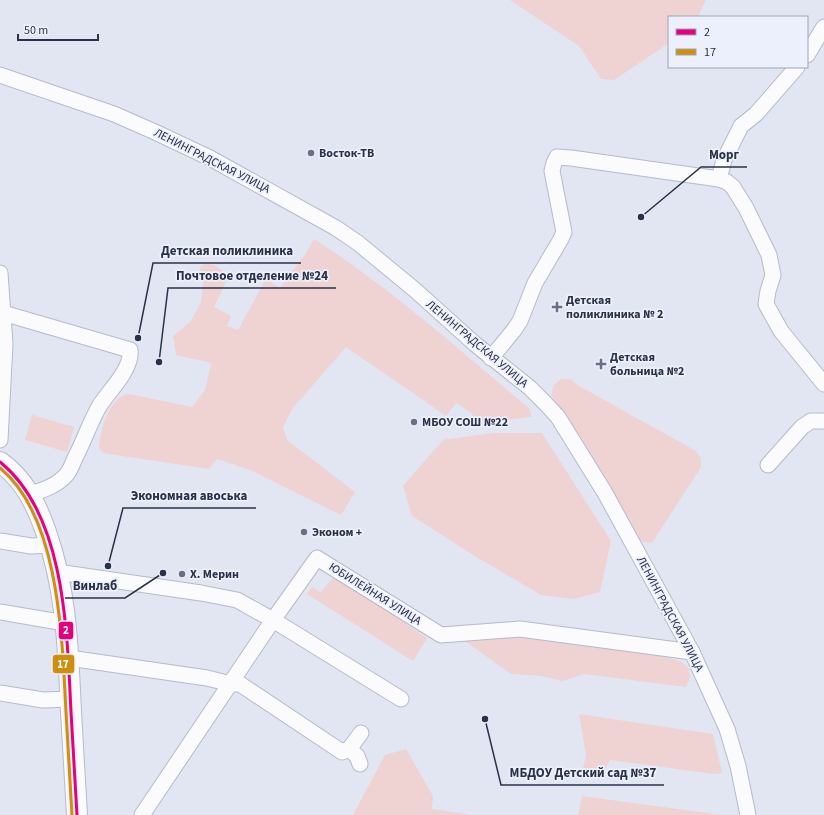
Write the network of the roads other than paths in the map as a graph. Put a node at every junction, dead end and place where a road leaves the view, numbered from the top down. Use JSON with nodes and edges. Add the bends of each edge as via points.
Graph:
{"nodes":[{"id":1,"x":824,"y":27,"type":"edge"},
{"id":2,"x":808,"y":52,"type":"edge"},
{"id":3,"x":796,"y":68,"type":"edge"},
{"id":4,"x":0,"y":75,"type":"edge"},
{"id":5,"x":719,"y":179,"type":"junction"},
{"id":6,"x":0,"y":273,"type":"edge"},
{"id":7,"x":3,"y":313,"type":"junction"},
{"id":8,"x":491,"y":358,"type":"junction"},
{"id":9,"x":824,"y":384,"type":"edge"},
{"id":10,"x":824,"y":421,"type":"edge"},
{"id":11,"x":0,"y":440,"type":"edge"},
{"id":12,"x":0,"y":462,"type":"edge"},
{"id":13,"x":768,"y":465,"type":"dead end"},
{"id":14,"x":30,"y":494,"type":"junction"},
{"id":15,"x":0,"y":541,"type":"edge"},
{"id":16,"x":50,"y":545,"type":"junction"},
{"id":17,"x":58,"y":572,"type":"junction"},
{"id":18,"x":0,"y":612,"type":"edge"},
{"id":19,"x":66,"y":620,"type":"junction"},
{"id":20,"x":273,"y":620,"type":"junction"},
{"id":21,"x":692,"y":652,"type":"junction"},
{"id":22,"x":69,"y":658,"type":"junction"},
{"id":23,"x":230,"y":684,"type":"junction"},
{"id":24,"x":0,"y":693,"type":"edge"},
{"id":25,"x":71,"y":698,"type":"junction"},
{"id":26,"x":401,"y":699,"type":"dead end"},
{"id":27,"x":361,"y":732,"type":"dead end"},
{"id":28,"x":350,"y":750,"type":"junction"},
{"id":29,"x":360,"y":764,"type":"dead end"},
{"id":30,"x":77,"y":815,"type":"edge"},
{"id":31,"x":142,"y":815,"type":"edge"},
{"id":32,"x":748,"y":815,"type":"edge"}],
"edges":[{"from":1,"to":2,"type":"street"},
{"from":3,"to":5,"type":"street","via":[[756,114],[741,126],[724,160]]},
{"from":4,"to":8,"type":"street","name":"ЛЕНИНГРАДСКАЯ УЛИЦА","via":[[114,114],[155,132],[210,158],[323,220],[358,243]]},
{"from":5,"to":8,"type":"street","via":[[557,157],[552,171],[564,232],[535,283],[520,321]]},
{"from":5,"to":9,"type":"street","via":[[733,187],[769,255],[773,275],[766,304],[781,331]]},
{"from":6,"to":7,"type":"street"},
{"from":7,"to":11,"type":"street","via":[[5,344]]},
{"from":7,"to":14,"type":"street","via":[[130,350],[131,354],[124,373],[99,406],[67,474],[58,483]]},
{"from":8,"to":21,"type":"street","name":"ЛЕНИНГРАДСКАЯ УЛИЦА","via":[[530,388],[558,417],[605,493]]},
{"from":10,"to":13,"type":"street","via":[[811,422],[802,427]]},
{"from":12,"to":14,"type":"main road"},
{"from":14,"to":16,"type":"main road"},
{"from":15,"to":16,"type":"street","via":[[31,546]]},
{"from":16,"to":17,"type":"main road"},
{"from":17,"to":19,"type":"main road"},
{"from":17,"to":20,"type":"street","via":[[237,600]]},
{"from":18,"to":19,"type":"street","via":[[59,622]]},
{"from":19,"to":22,"type":"main road"},
{"from":20,"to":21,"type":"street","name":"ЮБИЛЕЙНАЯ УЛИЦА","via":[[317,558],[441,635],[520,628]]},
{"from":20,"to":23,"type":"street","name":"ЮБИЛЕЙНАЯ УЛИЦА"},
{"from":20,"to":26,"type":"street"},
{"from":21,"to":32,"type":"street","name":"ЛЕНИНГРАДСКАЯ УЛИЦА","via":[[727,729]]},
{"from":22,"to":23,"type":"street","via":[[207,678]]},
{"from":22,"to":25,"type":"main road"},
{"from":23,"to":28,"type":"street","via":[[240,684],[342,752]]},
{"from":23,"to":31,"type":"street","name":"ЮБИЛЕЙНАЯ УЛИЦА"},
{"from":24,"to":25,"type":"street","via":[[43,700]]},
{"from":25,"to":30,"type":"main road"},
{"from":27,"to":28,"type":"street"},
{"from":28,"to":29,"type":"street","via":[[358,756]]}]}
